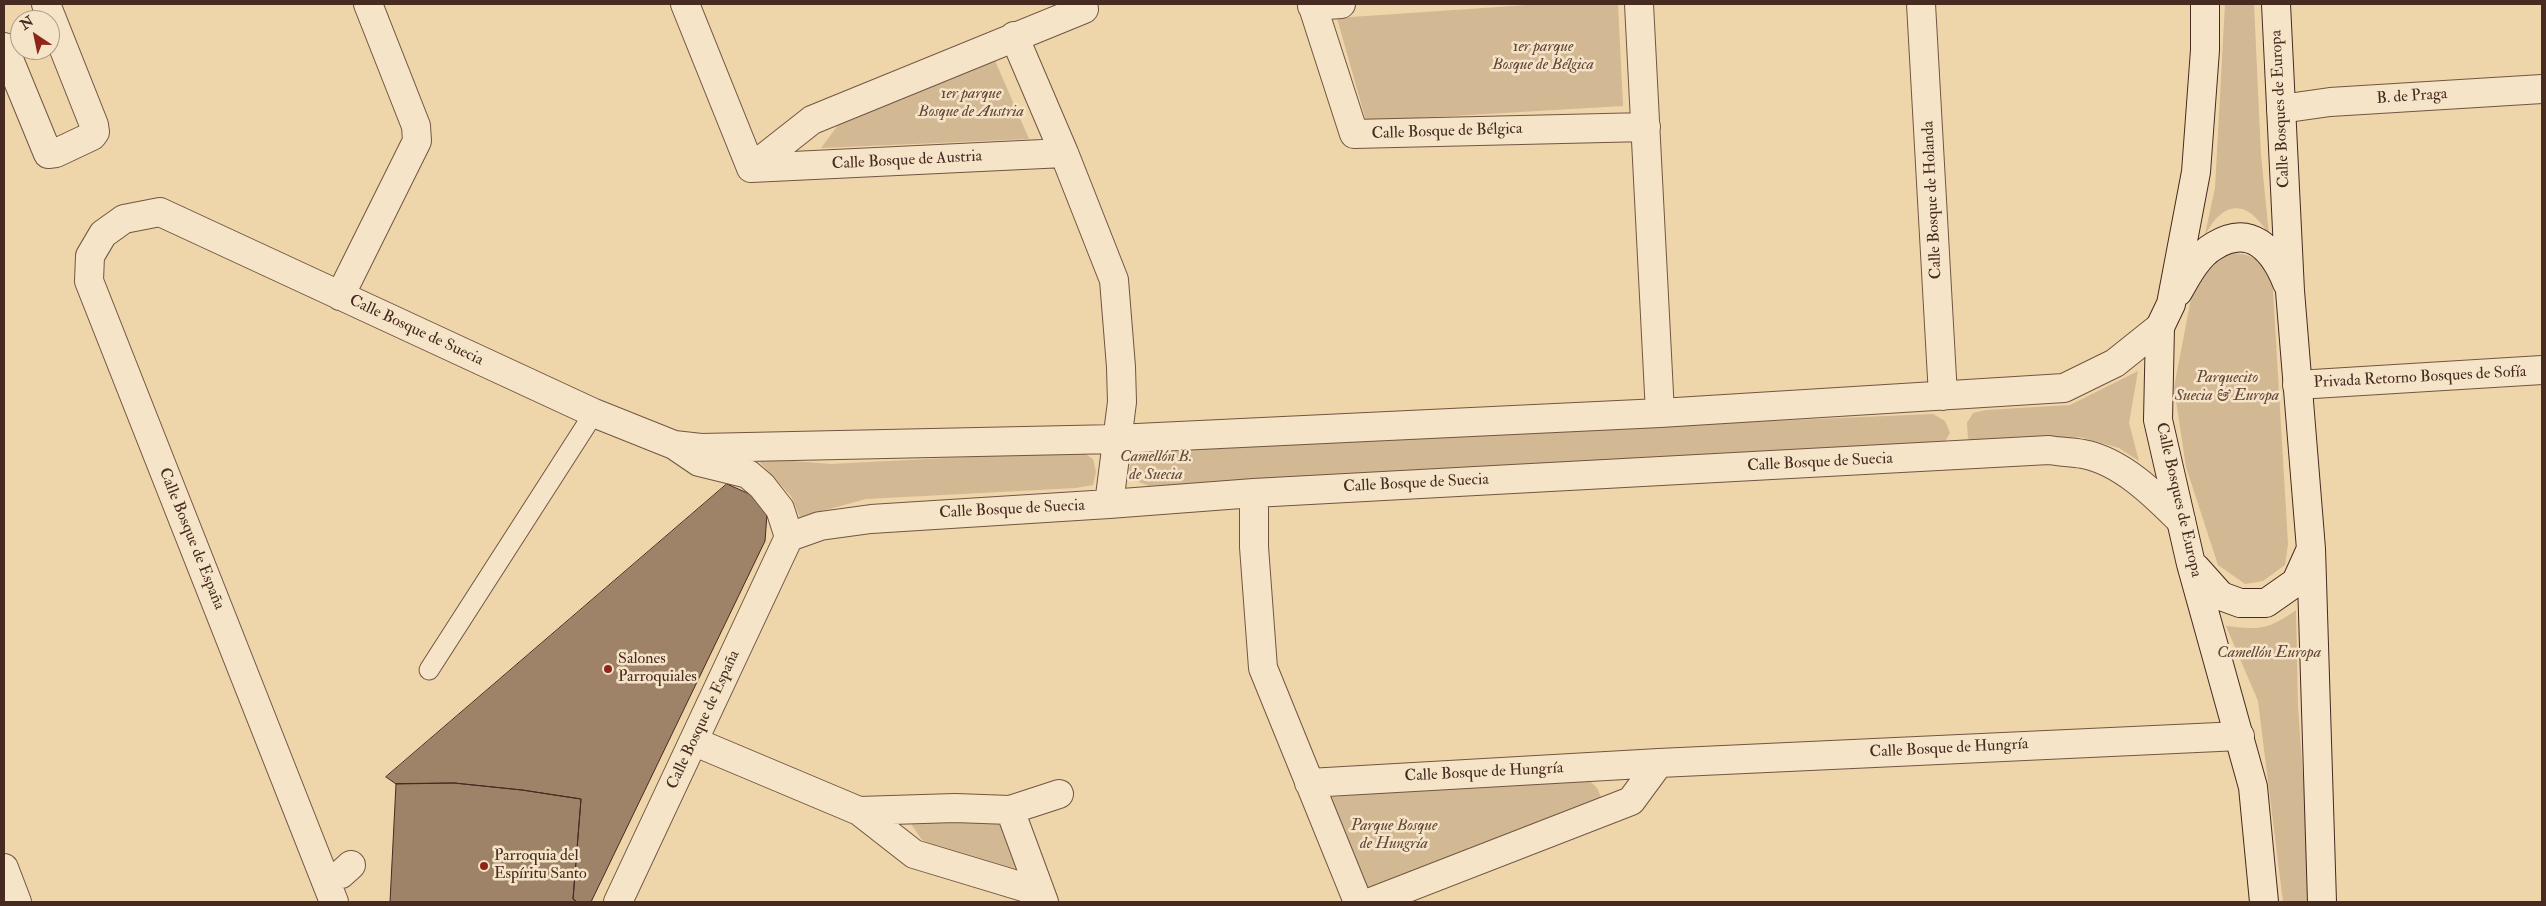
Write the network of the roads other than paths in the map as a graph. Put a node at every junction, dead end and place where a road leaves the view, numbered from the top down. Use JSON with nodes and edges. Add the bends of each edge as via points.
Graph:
{"nodes":[{"id":1,"x":46,"y":4,"type":"edge"},
{"id":2,"x":368,"y":4,"type":"edge"},
{"id":3,"x":685,"y":4,"type":"edge"},
{"id":4,"x":1341,"y":4,"type":"edge"},
{"id":5,"x":1639,"y":4,"type":"edge"},
{"id":6,"x":1921,"y":4,"type":"edge"},
{"id":7,"x":2205,"y":4,"type":"edge"},
{"id":8,"x":2276,"y":4,"type":"edge"},
{"id":9,"x":1312,"y":5,"type":"edge"},
{"id":10,"x":1084,"y":10,"type":"dead end"},
{"id":11,"x":1014,"y":36,"type":"junction"},
{"id":12,"x":4,"y":47,"type":"edge"},
{"id":13,"x":2542,"y":89,"type":"edge"},
{"id":14,"x":2281,"y":109,"type":"junction"},
{"id":15,"x":1646,"y":127,"type":"junction"},
{"id":16,"x":1064,"y":154,"type":"junction"},
{"id":17,"x":751,"y":168,"type":"junction"},
{"id":18,"x":160,"y":212,"type":"joint"},
{"id":19,"x":2290,"y":291,"type":"junction"},
{"id":20,"x":340,"y":296,"type":"junction"},
{"id":21,"x":2166,"y":316,"type":"junction"},
{"id":22,"x":2542,"y":370,"type":"edge"},
{"id":23,"x":2297,"y":385,"type":"junction"},
{"id":24,"x":1943,"y":396,"type":"junction"},
{"id":25,"x":1660,"y":412,"type":"junction"},
{"id":26,"x":594,"y":413,"type":"junction"},
{"id":27,"x":1116,"y":439,"type":"junction"},
{"id":28,"x":674,"y":445,"type":"junction"},
{"id":29,"x":1254,"y":493,"type":"junction"},
{"id":30,"x":1109,"y":504,"type":"junction"},
{"id":31,"x":2181,"y":521,"type":"junction"},
{"id":32,"x":789,"y":537,"type":"junction"},
{"id":33,"x":2311,"y":549,"type":"junction"},
{"id":34,"x":2191,"y":564,"type":"junction"},
{"id":35,"x":429,"y":670,"type":"dead end"},
{"id":36,"x":2240,"y":736,"type":"junction"},
{"id":37,"x":695,"y":742,"type":"junction"},
{"id":38,"x":1659,"y":763,"type":"junction"},
{"id":39,"x":1309,"y":783,"type":"junction"},
{"id":40,"x":1059,"y":794,"type":"dead end"},
{"id":41,"x":1010,"y":810,"type":"junction"},
{"id":42,"x":859,"y":812,"type":"junction"},
{"id":43,"x":4,"y":868,"type":"edge"},
{"id":44,"x":1042,"y":897,"type":"edge"},
{"id":45,"x":17,"y":902,"type":"edge"},
{"id":46,"x":334,"y":902,"type":"edge"},
{"id":47,"x":618,"y":902,"type":"edge"},
{"id":48,"x":1358,"y":902,"type":"edge"},
{"id":49,"x":1371,"y":902,"type":"edge"},
{"id":50,"x":2264,"y":902,"type":"edge"},
{"id":51,"x":2322,"y":902,"type":"edge"}],
"edges":[{"from":1,"to":12,"type":"street","via":[[94,125],[92,136],[48,154]]},
{"from":2,"to":20,"type":"street","via":[[416,126],[417,141]]},
{"from":3,"to":17,"type":"street"},
{"from":4,"to":9,"type":"street","name":"Calle Bosque de Bélgica"},
{"from":5,"to":15,"type":"street"},
{"from":6,"to":24,"type":"street","name":"Calle Bosque de Holanda"},
{"from":7,"to":21,"type":"street","name":"Calle Bosques de Europa","via":[[2196,172]]},
{"from":8,"to":14,"type":"street","name":"Calle Bosques de Europa"},
{"from":9,"to":15,"type":"street","name":"Calle Bosque de Bélgica","via":[[1354,134]]},
{"from":10,"to":11,"type":"street"},
{"from":11,"to":16,"type":"street"},
{"from":11,"to":17,"type":"street","via":[[812,120]]},
{"from":13,"to":14,"type":"street","name":"B. de Praga","via":[[2330,102]]},
{"from":14,"to":19,"type":"street","name":"Calle Bosques de Europa"},
{"from":15,"to":25,"type":"street"},
{"from":16,"to":17,"type":"street","name":"Calle Bosque de Austria"},
{"from":16,"to":27,"type":"street","via":[[1114,280],[1122,402]]},
{"from":18,"to":20,"type":"street","name":"Calle Bosque de Suecia"},
{"from":18,"to":46,"type":"street","name":"Calle Bosque de España","via":[[124,219],[103,234],[90,256],[88,281]]},
{"from":19,"to":21,"type":"street","via":[[2281,268],[2268,250],[2252,239],[2235,237],[2213,246],[2193,267]]},
{"from":19,"to":23,"type":"street","name":"Calle Bosques de Europa"},
{"from":20,"to":26,"type":"street","name":"Calle Bosque de Suecia"},
{"from":21,"to":24,"type":"street","name":"Calle Bosque de Suecia","via":[[2115,363],[2064,388]]},
{"from":21,"to":31,"type":"street","name":"Calle Bosques de Europa","via":[[2158,420]]},
{"from":22,"to":23,"type":"street","name":"Privada Retorno Bosques de Sofía"},
{"from":23,"to":33,"type":"street","name":"Calle Bosques de Europa"},
{"from":24,"to":25,"type":"street","name":"Calle Bosque de Suecia"},
{"from":25,"to":27,"type":"street","name":"Calle Bosque de Suecia"},
{"from":26,"to":28,"type":"street","name":"Calle Bosque de Suecia"},
{"from":26,"to":35,"type":"lane"},
{"from":27,"to":28,"type":"street","name":"Calle Bosque de Suecia","via":[[711,448]]},
{"from":27,"to":30,"type":"street"},
{"from":28,"to":32,"type":"street","name":"Calle Bosque de Suecia","via":[[699,462],[748,474],[780,508]]},
{"from":29,"to":30,"type":"street","name":"Calle Bosque de Suecia"},
{"from":29,"to":31,"type":"street","name":"Calle Bosque de Suecia","via":[[2049,450],[2085,454],[2122,470],[2154,494]]},
{"from":29,"to":39,"type":"street","via":[[1254,547],[1263,668]]},
{"from":30,"to":32,"type":"street","name":"Calle Bosque de Suecia","via":[[871,519],[820,526]]},
{"from":31,"to":34,"type":"street","name":"Calle Bosques de Europa"},
{"from":32,"to":37,"type":"street","name":"Calle Bosque de España"},
{"from":33,"to":34,"type":"street","via":[[2296,582],[2266,603],[2240,603],[2221,596]]},
{"from":33,"to":51,"type":"street","name":"Calle Bosques de Europa"},
{"from":34,"to":36,"type":"street","name":"Calle Bosques de Europa"},
{"from":36,"to":38,"type":"street","name":"Calle Bosque de Hungría"},
{"from":36,"to":50,"type":"street","name":"Calle Bosques de Europa","via":[[2253,786]]},
{"from":37,"to":42,"type":"street"},
{"from":37,"to":47,"type":"street","name":"Calle Bosque de España"},
{"from":38,"to":39,"type":"street","name":"Calle Bosque de Hungría"},
{"from":38,"to":49,"type":"street","via":[[1630,801]]},
{"from":39,"to":48,"type":"street"},
{"from":40,"to":41,"type":"street"},
{"from":41,"to":42,"type":"street","via":[[955,808]]},
{"from":41,"to":44,"type":"street"},
{"from":42,"to":44,"type":"street","via":[[914,854]]},
{"from":43,"to":45,"type":"street"}]}
